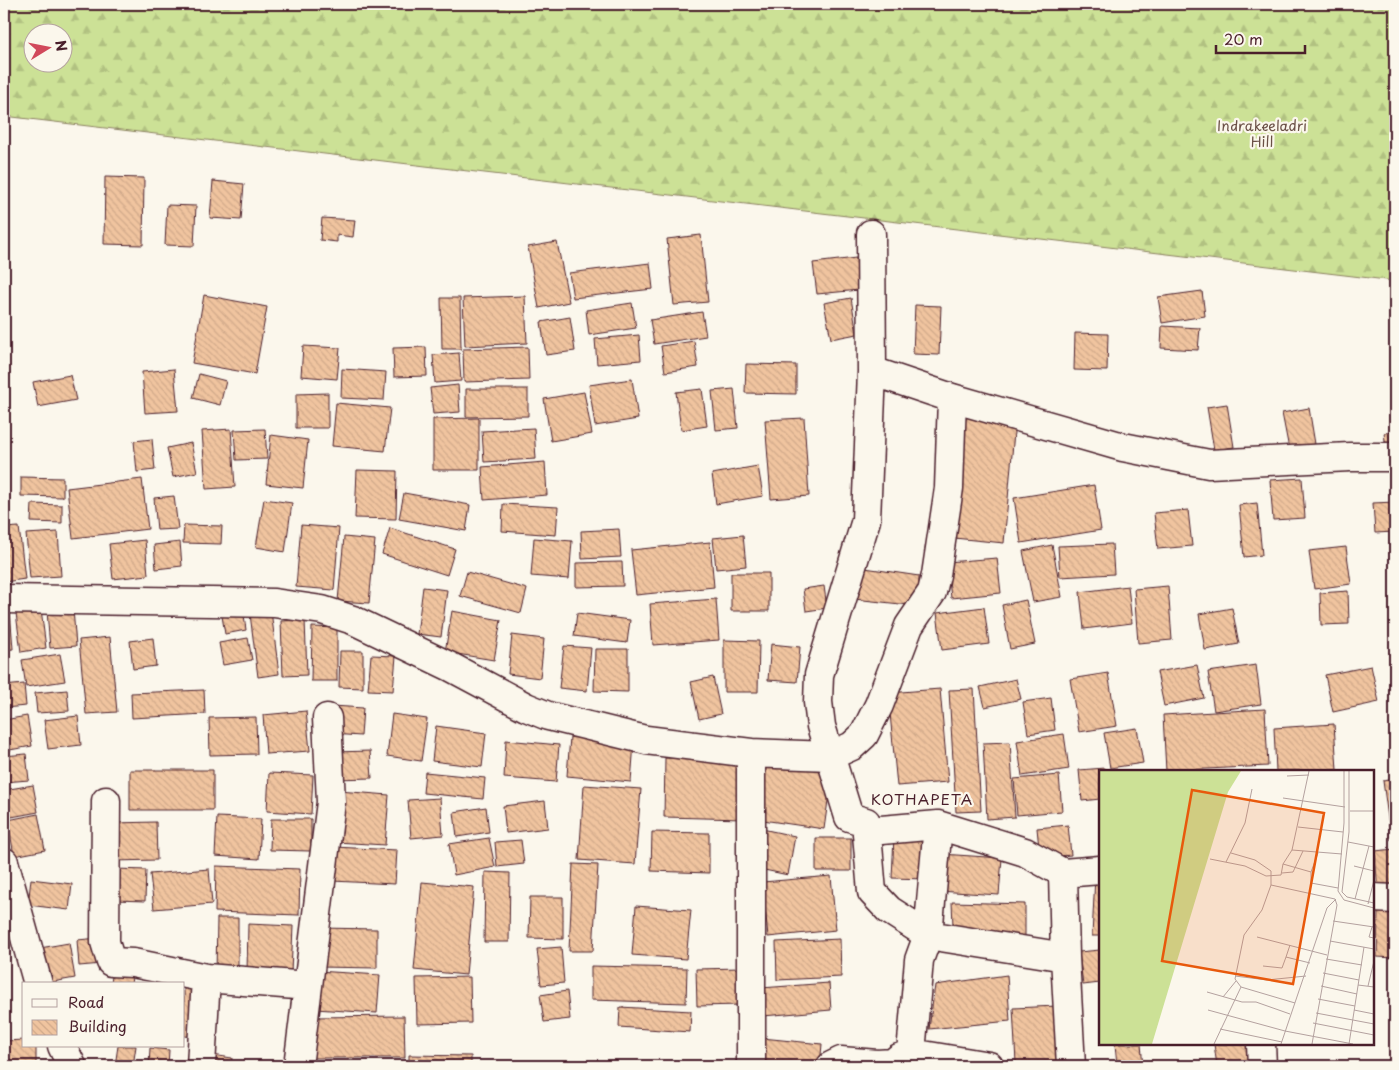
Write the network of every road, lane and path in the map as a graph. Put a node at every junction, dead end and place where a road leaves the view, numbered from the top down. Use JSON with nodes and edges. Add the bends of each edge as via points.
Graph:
{"nodes":[{"id":1,"x":871,"y":234,"type":"dead end"},
{"id":2,"x":872,"y":372,"type":"junction"},
{"id":3,"x":952,"y":398,"type":"junction"},
{"id":4,"x":1395,"y":458,"type":"edge"},
{"id":5,"x":4,"y":599,"type":"edge"},
{"id":6,"x":327,"y":718,"type":"dead end"},
{"id":7,"x":751,"y":753,"type":"junction"},
{"id":8,"x":830,"y":756,"type":"junction"},
{"id":9,"x":106,"y":801,"type":"dead end"},
{"id":10,"x":866,"y":822,"type":"junction"},
{"id":11,"x":938,"y":825,"type":"junction"},
{"id":12,"x":4,"y":862,"type":"edge"},
{"id":13,"x":1099,"y":870,"type":"edge"},
{"id":14,"x":1063,"y":874,"type":"junction"},
{"id":15,"x":1374,"y":898,"type":"edge"},
{"id":16,"x":1395,"y":899,"type":"edge"},
{"id":17,"x":928,"y":934,"type":"junction"},
{"id":18,"x":1065,"y":957,"type":"junction"},
{"id":19,"x":206,"y":978,"type":"junction"},
{"id":20,"x":37,"y":982,"type":"edge"},
{"id":21,"x":308,"y":986,"type":"junction"},
{"id":22,"x":1261,"y":1045,"type":"edge"},
{"id":23,"x":63,"y":1048,"type":"edge"},
{"id":24,"x":911,"y":1052,"type":"junction"},
{"id":25,"x":72,"y":1066,"type":"edge"},
{"id":26,"x":201,"y":1066,"type":"edge"},
{"id":27,"x":298,"y":1066,"type":"edge"},
{"id":28,"x":751,"y":1066,"type":"edge"},
{"id":29,"x":831,"y":1066,"type":"edge"},
{"id":30,"x":989,"y":1066,"type":"edge"},
{"id":31,"x":1071,"y":1066,"type":"edge"},
{"id":32,"x":1262,"y":1066,"type":"edge"}],
"edges":[{"from":1,"to":2,"type":"street"},
{"from":2,"to":3,"type":"street"},
{"from":2,"to":8,"type":"street","via":[[866,520],[819,675],[820,726]]},
{"from":3,"to":4,"type":"street","via":[[1123,447],[1210,464]]},
{"from":3,"to":8,"type":"street","via":[[949,488],[932,592],[909,626],[864,735],[852,746]]},
{"from":5,"to":7,"type":"street","via":[[274,603],[322,610],[353,620],[548,716],[646,740]]},
{"from":6,"to":21,"type":"street","via":[[331,802]]},
{"from":7,"to":8,"type":"street"},
{"from":7,"to":28,"type":"street"},
{"from":8,"to":10,"type":"street","via":[[849,817]]},
{"from":9,"to":19,"type":"street","via":[[105,942],[111,962],[133,963]]},
{"from":10,"to":11,"type":"street","via":[[870,831]]},
{"from":10,"to":17,"type":"street","via":[[872,892],[889,910]]},
{"from":11,"to":14,"type":"street","via":[[1025,852]]},
{"from":11,"to":17,"type":"street"},
{"from":12,"to":20,"type":"street"},
{"from":13,"to":14,"type":"street"},
{"from":14,"to":18,"type":"street"},
{"from":15,"to":16,"type":"street"},
{"from":17,"to":18,"type":"street"},
{"from":17,"to":24,"type":"street","via":[[919,960]]},
{"from":18,"to":31,"type":"street"},
{"from":19,"to":21,"type":"street"},
{"from":19,"to":26,"type":"street"},
{"from":21,"to":27,"type":"street"},
{"from":22,"to":32,"type":"street"},
{"from":23,"to":25,"type":"street"},
{"from":24,"to":29,"type":"street","via":[[893,1063],[841,1061]]},
{"from":24,"to":30,"type":"street"}]}
